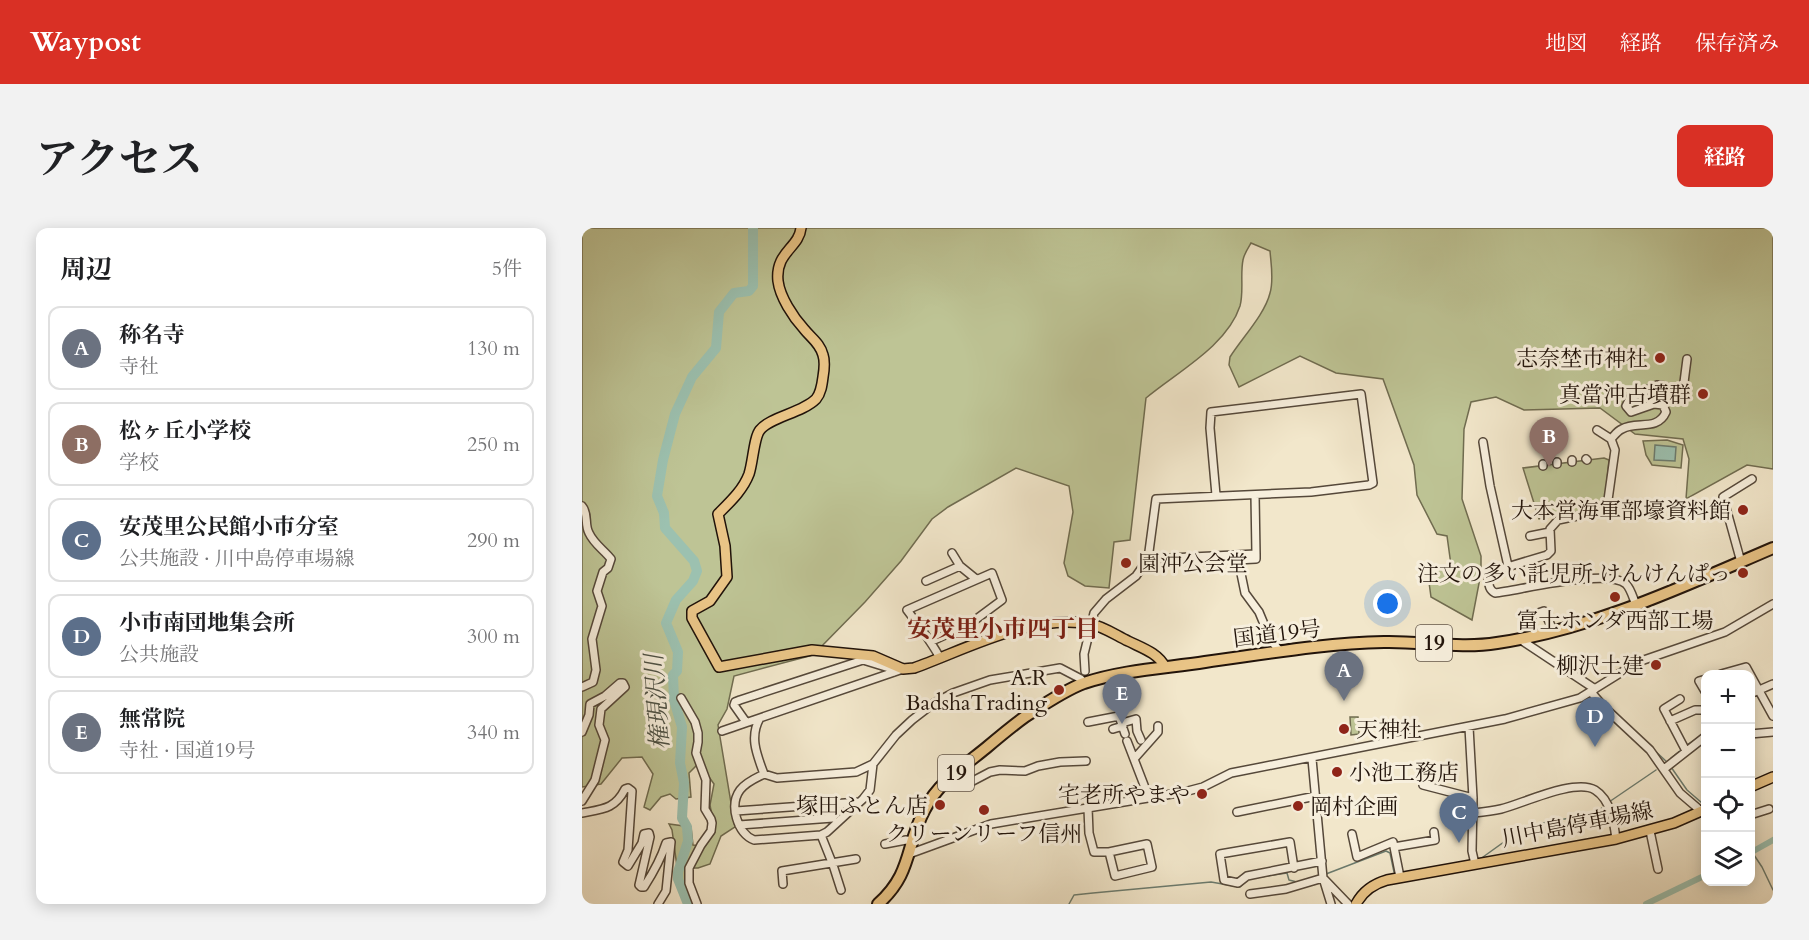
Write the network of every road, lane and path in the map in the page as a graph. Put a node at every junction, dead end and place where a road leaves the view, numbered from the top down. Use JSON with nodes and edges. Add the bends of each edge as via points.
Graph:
{"nodes":[{"id":1,"x":801,"y":228,"type":"edge"},
{"id":2,"x":1687,"y":359,"type":"dead end"},
{"id":3,"x":1597,"y":430,"type":"dead end"},
{"id":4,"x":1611,"y":439,"type":"junction"},
{"id":5,"x":1483,"y":442,"type":"dead end"},
{"id":6,"x":1752,"y":479,"type":"dead end"},
{"id":7,"x":1216,"y":495,"type":"junction"},
{"id":8,"x":1255,"y":495,"type":"junction"},
{"id":9,"x":582,"y":506,"type":"edge"},
{"id":10,"x":1550,"y":532,"type":"junction"},
{"id":11,"x":1530,"y":537,"type":"dead end"},
{"id":12,"x":1773,"y":548,"type":"edge"},
{"id":13,"x":952,"y":553,"type":"dead end"},
{"id":14,"x":1256,"y":554,"type":"junction"},
{"id":15,"x":1148,"y":559,"type":"junction"},
{"id":16,"x":1741,"y":562,"type":"junction"},
{"id":17,"x":960,"y":566,"type":"junction"},
{"id":18,"x":1508,"y":566,"type":"junction"},
{"id":19,"x":976,"y":579,"type":"junction"},
{"id":20,"x":926,"y":581,"type":"dead end"},
{"id":21,"x":1773,"y":604,"type":"edge"},
{"id":22,"x":1636,"y":605,"type":"junction"},
{"id":23,"x":1524,"y":618,"type":"dead end"},
{"id":24,"x":1092,"y":624,"type":"junction"},
{"id":25,"x":1553,"y":630,"type":"junction"},
{"id":26,"x":1521,"y":638,"type":"junction"},
{"id":27,"x":932,"y":641,"type":"junction"},
{"id":28,"x":1281,"y":652,"type":"junction"},
{"id":29,"x":940,"y":658,"type":"junction"},
{"id":30,"x":1165,"y":667,"type":"junction"},
{"id":31,"x":898,"y":670,"type":"junction"},
{"id":32,"x":1085,"y":671,"type":"dead end"},
{"id":33,"x":1755,"y":683,"type":"edge"},
{"id":34,"x":1083,"y":684,"type":"junction"},
{"id":35,"x":1773,"y":684,"type":"edge"},
{"id":36,"x":582,"y":687,"type":"edge"},
{"id":37,"x":1759,"y":690,"type":"junction"},
{"id":38,"x":1593,"y":691,"type":"junction"},
{"id":39,"x":1755,"y":692,"type":"edge"},
{"id":40,"x":681,"y":698,"type":"dead end"},
{"id":41,"x":1680,"y":699,"type":"dead end"},
{"id":42,"x":1701,"y":710,"type":"edge"},
{"id":43,"x":1773,"y":716,"type":"edge"},
{"id":44,"x":760,"y":718,"type":"junction"},
{"id":45,"x":1670,"y":721,"type":"junction"},
{"id":46,"x":746,"y":722,"type":"junction"},
{"id":47,"x":1088,"y":722,"type":"dead end"},
{"id":48,"x":1158,"y":726,"type":"dead end"},
{"id":49,"x":1469,"y":727,"type":"junction"},
{"id":50,"x":1113,"y":729,"type":"dead end"},
{"id":51,"x":722,"y":731,"type":"dead end"},
{"id":52,"x":1124,"y":731,"type":"junction"},
{"id":53,"x":582,"y":732,"type":"edge"},
{"id":54,"x":1773,"y":732,"type":"edge"},
{"id":55,"x":1755,"y":734,"type":"edge"},
{"id":56,"x":1142,"y":740,"type":"dead end"},
{"id":57,"x":1701,"y":740,"type":"edge"},
{"id":58,"x":1686,"y":752,"type":"junction"},
{"id":59,"x":1134,"y":759,"type":"junction"},
{"id":60,"x":1312,"y":759,"type":"junction"},
{"id":61,"x":1086,"y":762,"type":"dead end"},
{"id":62,"x":873,"y":764,"type":"junction"},
{"id":63,"x":1667,"y":766,"type":"junction"},
{"id":64,"x":958,"y":771,"type":"junction"},
{"id":65,"x":764,"y":774,"type":"junction"},
{"id":66,"x":1773,"y":777,"type":"edge"},
{"id":67,"x":1423,"y":785,"type":"dead end"},
{"id":68,"x":1755,"y":785,"type":"edge"},
{"id":69,"x":1316,"y":796,"type":"junction"},
{"id":70,"x":1149,"y":798,"type":"junction"},
{"id":71,"x":1473,"y":798,"type":"junction"},
{"id":72,"x":582,"y":801,"type":"edge"},
{"id":73,"x":859,"y":802,"type":"junction"},
{"id":74,"x":835,"y":804,"type":"junction"},
{"id":75,"x":1088,"y":808,"type":"junction"},
{"id":76,"x":1701,"y":809,"type":"edge"},
{"id":77,"x":1769,"y":809,"type":"dead end"},
{"id":78,"x":736,"y":811,"type":"junction"},
{"id":79,"x":1701,"y":811,"type":"edge"},
{"id":80,"x":1238,"y":812,"type":"dead end"},
{"id":81,"x":582,"y":813,"type":"edge"},
{"id":82,"x":1473,"y":813,"type":"junction"},
{"id":83,"x":1755,"y":813,"type":"edge"},
{"id":84,"x":833,"y":822,"type":"junction"},
{"id":85,"x":739,"y":825,"type":"junction"},
{"id":86,"x":1650,"y":831,"type":"junction"},
{"id":87,"x":1434,"y":832,"type":"dead end"},
{"id":88,"x":1352,"y":834,"type":"dead end"},
{"id":89,"x":821,"y":835,"type":"junction"},
{"id":90,"x":1616,"y":839,"type":"junction"},
{"id":91,"x":913,"y":841,"type":"junction"},
{"id":92,"x":885,"y":844,"type":"dead end"},
{"id":93,"x":1394,"y":848,"type":"junction"},
{"id":94,"x":1109,"y":852,"type":"junction"},
{"id":95,"x":909,"y":854,"type":"junction"},
{"id":96,"x":856,"y":859,"type":"dead end"},
{"id":97,"x":1322,"y":861,"type":"junction"},
{"id":98,"x":832,"y":862,"type":"junction"},
{"id":99,"x":1475,"y":864,"type":"junction"},
{"id":100,"x":1294,"y":868,"type":"junction"},
{"id":101,"x":1658,"y":870,"type":"dead end"},
{"id":102,"x":1400,"y":877,"type":"junction"},
{"id":103,"x":1323,"y":878,"type":"junction"},
{"id":104,"x":783,"y":884,"type":"dead end"},
{"id":105,"x":841,"y":890,"type":"dead end"},
{"id":106,"x":1250,"y":894,"type":"dead end"},
{"id":107,"x":658,"y":904,"type":"edge"},
{"id":108,"x":697,"y":904,"type":"edge"},
{"id":109,"x":878,"y":904,"type":"edge"},
{"id":110,"x":1331,"y":904,"type":"edge"},
{"id":111,"x":1348,"y":904,"type":"edge"},
{"id":112,"x":1356,"y":904,"type":"edge"}],
"edges":[{"from":1,"to":31,"type":"main road","via":[[779,262],[778,281],[785,300],[824,356],[822,387],[817,398],[804,407],[760,429],[744,486],[718,514],[727,577],[710,601],[693,611],[692,618],[719,667],[812,650],[873,656]]},
{"from":2,"to":4,"type":"street","via":[[1683,390],[1657,385],[1627,402],[1631,412],[1663,405],[1663,418],[1652,424],[1622,428]]},
{"from":3,"to":4,"type":"street"},
{"from":4,"to":10,"type":"street","via":[[1615,450],[1607,507],[1561,518]]},
{"from":5,"to":18,"type":"street"},
{"from":6,"to":16,"type":"street","via":[[1723,497]]},
{"from":7,"to":8,"type":"street"},
{"from":7,"to":8,"type":"street","via":[[1211,412],[1361,394],[1373,483]]},
{"from":7,"to":15,"type":"street","via":[[1156,499]]},
{"from":8,"to":14,"type":"street"},
{"from":9,"to":36,"type":"street","via":[[590,535],[611,559],[597,591],[602,606],[592,639],[596,670],[593,682]]},
{"from":10,"to":11,"type":"street"},
{"from":10,"to":18,"type":"street","via":[[1551,551],[1547,555]]},
{"from":12,"to":16,"type":"highway","name":"国道19号","number":"19"},
{"from":13,"to":17,"type":"street"},
{"from":14,"to":15,"type":"street"},
{"from":14,"to":28,"type":"street","via":[[1256,559],[1236,562],[1245,593]]},
{"from":15,"to":24,"type":"street","via":[[1136,576],[1106,599],[1094,613]]},
{"from":16,"to":22,"type":"highway","name":"国道19号","number":"19"},
{"from":17,"to":19,"type":"street"},
{"from":17,"to":20,"type":"street"},
{"from":18,"to":22,"type":"street","via":[[1488,576],[1491,590],[1496,593],[1594,578],[1618,579],[1626,584]]},
{"from":19,"to":27,"type":"street","via":[[907,610]]},
{"from":19,"to":27,"type":"street","via":[[992,573],[1002,600],[971,623]]},
{"from":21,"to":38,"type":"street","via":[[1725,632],[1638,662]]},
{"from":22,"to":25,"type":"highway","name":"国道19号","number":"19"},
{"from":23,"to":25,"type":"street","via":[[1544,611]]},
{"from":24,"to":29,"type":"main road","via":[[1059,623],[1013,630]]},
{"from":24,"to":30,"type":"main road","via":[[1150,652]]},
{"from":24,"to":32,"type":"street","via":[[1084,654]]},
{"from":25,"to":26,"type":"highway","name":"国道19号","number":"19"},
{"from":26,"to":28,"type":"highway","name":"国道19号","number":"19","via":[[1485,644],[1373,642]]},
{"from":26,"to":38,"type":"street"},
{"from":27,"to":29,"type":"street"},
{"from":28,"to":30,"type":"highway","name":"国道19号","number":"19"},
{"from":29,"to":31,"type":"main road"},
{"from":30,"to":34,"type":"highway","name":"国道19号","number":"19"},
{"from":31,"to":44,"type":"street"},
{"from":31,"to":46,"type":"street","via":[[863,660],[735,702]]},
{"from":33,"to":37,"type":"street"},
{"from":34,"to":62,"type":"street","via":[[1060,668],[990,680],[953,693],[912,720]]},
{"from":34,"to":64,"type":"highway","name":"国道19号","number":"19","via":[[1024,718]]},
{"from":35,"to":37,"type":"street"},
{"from":37,"to":39,"type":"street"},
{"from":37,"to":43,"type":"street"},
{"from":38,"to":49,"type":"street","via":[[1580,698]]},
{"from":38,"to":63,"type":"street","via":[[1617,721]]},
{"from":40,"to":108,"type":"street","via":[[698,733],[696,753],[706,780],[705,809],[712,823],[689,868],[689,883]]},
{"from":41,"to":45,"type":"street","via":[[1664,709]]},
{"from":42,"to":45,"type":"street"},
{"from":44,"to":46,"type":"street"},
{"from":44,"to":65,"type":"street","via":[[753,734]]},
{"from":45,"to":58,"type":"street"},
{"from":46,"to":51,"type":"street"},
{"from":47,"to":52,"type":"street","via":[[1119,716]]},
{"from":48,"to":59,"type":"street","via":[[1158,732]]},
{"from":49,"to":60,"type":"street"},
{"from":49,"to":71,"type":"street"},
{"from":50,"to":52,"type":"street"},
{"from":52,"to":56,"type":"street","via":[[1137,719]]},
{"from":52,"to":59,"type":"street"},
{"from":53,"to":72,"type":"street","via":[[590,704],[623,683],[624,687],[601,709],[600,725],[605,740],[595,780]]},
{"from":54,"to":55,"type":"street"},
{"from":57,"to":58,"type":"street"},
{"from":58,"to":63,"type":"street"},
{"from":59,"to":70,"type":"street"},
{"from":60,"to":69,"type":"street"},
{"from":60,"to":70,"type":"street","via":[[1231,773],[1203,787]]},
{"from":61,"to":64,"type":"street","via":[[1060,762],[1025,771],[1000,770],[969,783]]},
{"from":62,"to":65,"type":"street","via":[[856,772],[777,777]]},
{"from":62,"to":73,"type":"street","via":[[870,790]]},
{"from":63,"to":76,"type":"street","via":[[1680,793]]},
{"from":64,"to":91,"type":"highway","name":"国道19号","number":"19","via":[[927,804]]},
{"from":65,"to":78,"type":"street","via":[[743,786]]},
{"from":66,"to":68,"type":"main road"},
{"from":67,"to":71,"type":"street"},
{"from":69,"to":80,"type":"street"},
{"from":69,"to":97,"type":"street"},
{"from":70,"to":75,"type":"street"},
{"from":71,"to":82,"type":"street"},
{"from":73,"to":74,"type":"street"},
{"from":73,"to":84,"type":"street"},
{"from":74,"to":78,"type":"street"},
{"from":74,"to":84,"type":"street"},
{"from":75,"to":94,"type":"street","via":[[1094,852]]},
{"from":75,"to":95,"type":"street","via":[[991,824]]},
{"from":77,"to":83,"type":"street"},
{"from":78,"to":85,"type":"street"},
{"from":79,"to":86,"type":"main road","name":"川中島停車場線"},
{"from":81,"to":107,"type":"street","via":[[611,806],[620,800],[625,789],[632,791],[623,862],[628,866],[644,834],[649,833],[641,887],[661,859],[666,843],[671,842],[666,891]]},
{"from":82,"to":90,"type":"street","via":[[1503,809],[1552,792],[1594,790],[1614,819]]},
{"from":82,"to":99,"type":"street"},
{"from":84,"to":85,"type":"street"},
{"from":84,"to":89,"type":"street"},
{"from":85,"to":89,"type":"street","via":[[754,840]]},
{"from":86,"to":90,"type":"main road","name":"川中島停車場線"},
{"from":86,"to":101,"type":"street"},
{"from":87,"to":93,"type":"street","via":[[1435,840]]},
{"from":88,"to":93,"type":"street","via":[[1357,857],[1393,842]]},
{"from":89,"to":98,"type":"street"},
{"from":90,"to":99,"type":"main road","name":"川中島停車場線"},
{"from":91,"to":92,"type":"street"},
{"from":91,"to":95,"type":"highway","name":"国道19号","number":"19"},
{"from":93,"to":102,"type":"street"},
{"from":94,"to":94,"type":"street","via":[[1147,844],[1152,867],[1115,876]]},
{"from":95,"to":109,"type":"highway","name":"国道19号","number":"19","via":[[900,880]]},
{"from":96,"to":98,"type":"street"},
{"from":97,"to":100,"type":"street"},
{"from":97,"to":103,"type":"street"},
{"from":98,"to":104,"type":"street","via":[[782,871]]},
{"from":98,"to":105,"type":"street"},
{"from":99,"to":102,"type":"main road","name":"川中島停車場線"},
{"from":100,"to":100,"type":"street","via":[[1231,882],[1224,880],[1220,854],[1290,842]]},
{"from":102,"to":112,"type":"main road","name":"川中島停車場線","via":[[1371,886]]},
{"from":103,"to":106,"type":"street"},
{"from":103,"to":110,"type":"street"},
{"from":103,"to":111,"type":"street"}]}
